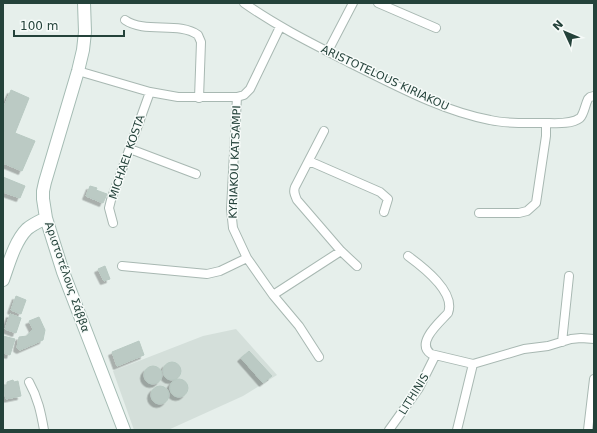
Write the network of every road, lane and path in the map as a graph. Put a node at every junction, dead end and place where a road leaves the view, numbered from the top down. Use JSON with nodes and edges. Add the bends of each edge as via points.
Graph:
{"nodes":[{"id":1,"x":84,"y":3,"type":"edge"},
{"id":2,"x":244,"y":3,"type":"edge"},
{"id":3,"x":353,"y":3,"type":"edge"},
{"id":4,"x":378,"y":3,"type":"edge"},
{"id":5,"x":252,"y":6,"type":"edge"},
{"id":6,"x":125,"y":20,"type":"dead end"},
{"id":7,"x":280,"y":27,"type":"junction"},
{"id":8,"x":436,"y":28,"type":"dead end"},
{"id":9,"x":328,"y":51,"type":"junction"},
{"id":10,"x":78,"y":71,"type":"junction"},
{"id":11,"x":150,"y":92,"type":"junction"},
{"id":12,"x":594,"y":96,"type":"edge"},
{"id":13,"x":237,"y":97,"type":"junction"},
{"id":14,"x":199,"y":98,"type":"junction"},
{"id":15,"x":546,"y":123,"type":"junction"},
{"id":16,"x":324,"y":131,"type":"dead end"},
{"id":17,"x":130,"y":149,"type":"junction"},
{"id":18,"x":309,"y":161,"type":"junction"},
{"id":19,"x":196,"y":174,"type":"dead end"},
{"id":20,"x":384,"y":212,"type":"dead end"},
{"id":21,"x":479,"y":213,"type":"dead end"},
{"id":22,"x":46,"y":218,"type":"junction"},
{"id":23,"x":113,"y":223,"type":"dead end"},
{"id":24,"x":341,"y":251,"type":"junction"},
{"id":25,"x":408,"y":256,"type":"dead end"},
{"id":26,"x":247,"y":258,"type":"junction"},
{"id":27,"x":122,"y":266,"type":"dead end"},
{"id":28,"x":357,"y":266,"type":"dead end"},
{"id":29,"x":4,"y":275,"type":"edge"},
{"id":30,"x":569,"y":276,"type":"dead end"},
{"id":31,"x":273,"y":295,"type":"junction"},
{"id":32,"x":594,"y":339,"type":"edge"},
{"id":33,"x":562,"y":342,"type":"junction"},
{"id":34,"x":319,"y":356,"type":"dead end"},
{"id":35,"x":435,"y":356,"type":"junction"},
{"id":36,"x":473,"y":364,"type":"junction"},
{"id":37,"x":594,"y":379,"type":"edge"},
{"id":38,"x":29,"y":382,"type":"dead end"},
{"id":39,"x":44,"y":430,"type":"edge"},
{"id":40,"x":124,"y":430,"type":"edge"},
{"id":41,"x":389,"y":430,"type":"edge"},
{"id":42,"x":457,"y":430,"type":"edge"},
{"id":43,"x":588,"y":430,"type":"edge"}],
"edges":[{"from":1,"to":10,"type":"street","name":"Αριστοτέλους Σάββα","via":[[85,32]]},
{"from":2,"to":5,"type":"street","name":"ARISTOTELOUS KIRIAKOU"},
{"from":3,"to":9,"type":"street"},
{"from":4,"to":8,"type":"street"},
{"from":5,"to":7,"type":"street","name":"ARISTOTELOUS KIRIAKOU"},
{"from":6,"to":14,"type":"street","via":[[136,25],[189,30],[198,35],[201,42]]},
{"from":7,"to":9,"type":"street","name":"ARISTOTELOUS KIRIAKOU"},
{"from":7,"to":13,"type":"street","name":"KYRIAKOU KATSAMPI","via":[[250,89]]},
{"from":9,"to":15,"type":"street","name":"ARISTOTELOUS KIRIAKOU","via":[[447,107],[489,120]]},
{"from":10,"to":11,"type":"street"},
{"from":10,"to":22,"type":"street","name":"Αριστοτέλους Σάββα","via":[[43,191]]},
{"from":11,"to":14,"type":"street"},
{"from":11,"to":17,"type":"street","name":"MICHAEL KOSTA"},
{"from":12,"to":15,"type":"street","name":"ARISTOTELOUS KIRIAKOU","via":[[588,99],[579,119]]},
{"from":13,"to":14,"type":"street"},
{"from":13,"to":26,"type":"street","name":"KYRIAKOU KATSAMPI","via":[[231,218]]},
{"from":15,"to":21,"type":"street","via":[[536,203],[527,211],[519,213]]},
{"from":16,"to":18,"type":"street"},
{"from":17,"to":19,"type":"street"},
{"from":17,"to":23,"type":"street","name":"MICHAEL KOSTA","via":[[111,200],[110,214]]},
{"from":18,"to":20,"type":"street","via":[[380,192],[388,199]]},
{"from":18,"to":24,"type":"street","via":[[295,187],[295,195]]},
{"from":22,"to":29,"type":"street","via":[[34,224],[22,235]]},
{"from":22,"to":40,"type":"street","name":"Αριστοτέλους Σάββα","via":[[63,272]]},
{"from":24,"to":28,"type":"street"},
{"from":24,"to":31,"type":"street"},
{"from":25,"to":35,"type":"street","via":[[432,275],[448,300],[448,313],[432,331],[425,345],[428,352]]},
{"from":26,"to":27,"type":"street","via":[[220,271],[207,274]]},
{"from":26,"to":31,"type":"street","name":"KYRIAKOU KATSAMPI"},
{"from":30,"to":33,"type":"street"},
{"from":31,"to":34,"type":"street","name":"KYRIAKOU KATSAMPI","via":[[299,326]]},
{"from":32,"to":33,"type":"street","via":[[581,338]]},
{"from":33,"to":36,"type":"street","via":[[524,349]]},
{"from":35,"to":36,"type":"street"},
{"from":35,"to":41,"type":"street","name":"LITHINIS","via":[[419,388]]},
{"from":36,"to":42,"type":"street"},
{"from":37,"to":43,"type":"street"},
{"from":38,"to":39,"type":"street","via":[[38,400]]}]}
